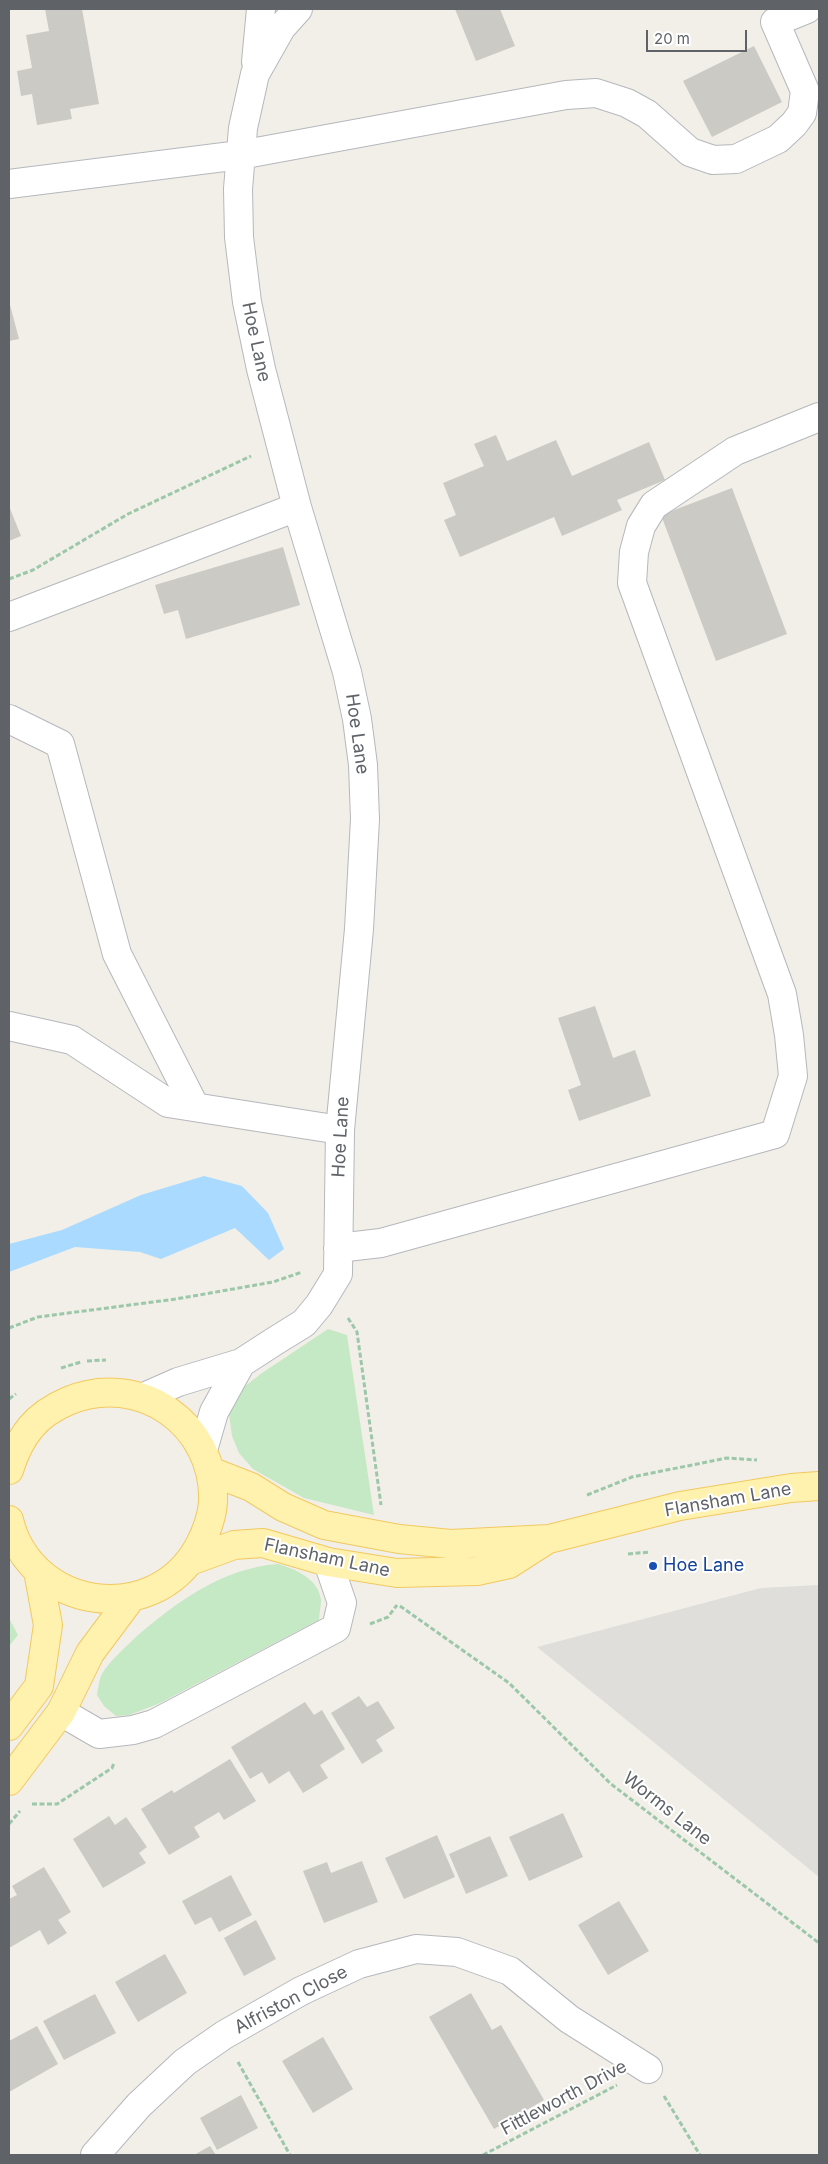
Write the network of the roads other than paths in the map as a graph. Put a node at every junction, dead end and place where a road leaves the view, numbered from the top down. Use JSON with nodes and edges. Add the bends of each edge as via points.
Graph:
{"nodes":[{"id":1,"x":261,"y":9,"type":"edge"},
{"id":2,"x":298,"y":9,"type":"edge"},
{"id":3,"x":807,"y":9,"type":"edge"},
{"id":4,"x":255,"y":74,"type":"junction"},
{"id":5,"x":240,"y":155,"type":"junction"},
{"id":6,"x":9,"y":184,"type":"edge"},
{"id":7,"x":819,"y":417,"type":"edge"},
{"id":8,"x":297,"y":507,"type":"junction"},
{"id":9,"x":9,"y":617,"type":"edge"},
{"id":10,"x":9,"y":719,"type":"edge"},
{"id":11,"x":9,"y":1026,"type":"edge"},
{"id":12,"x":195,"y":1107,"type":"junction"},
{"id":13,"x":340,"y":1130,"type":"junction"},
{"id":14,"x":338,"y":1248,"type":"junction"},
{"id":15,"x":241,"y":1363,"type":"junction"},
{"id":16,"x":144,"y":1397,"type":"junction"},
{"id":17,"x":20,"y":1426,"type":"edge"},
{"id":18,"x":206,"y":1460,"type":"junction"},
{"id":19,"x":9,"y":1470,"type":"edge"},
{"id":20,"x":819,"y":1486,"type":"edge"},
{"id":21,"x":10,"y":1527,"type":"edge"},
{"id":22,"x":549,"y":1538,"type":"junction"},
{"id":23,"x":190,"y":1561,"type":"junction"},
{"id":24,"x":328,"y":1562,"type":"junction"},
{"id":25,"x":38,"y":1571,"type":"junction"},
{"id":26,"x":131,"y":1598,"type":"junction"},
{"id":27,"x":61,"y":1712,"type":"junction"},
{"id":28,"x":9,"y":1726,"type":"edge"},
{"id":29,"x":9,"y":1781,"type":"edge"},
{"id":30,"x":648,"y":2069,"type":"road end"},
{"id":31,"x":95,"y":2155,"type":"edge"}],
"edges":[{"from":1,"to":4,"type":"street","name":"Hoe Lane"},
{"from":2,"to":4,"type":"street","name":"Hoe Lane","via":[[281,28]]},
{"from":3,"to":5,"type":"street","via":[[775,22],[805,91],[802,113],[778,139],[736,159],[713,160],[690,152],[647,114],[627,103],[596,94],[566,95]]},
{"from":4,"to":5,"type":"street","name":"Hoe Lane"},
{"from":5,"to":6,"type":"street"},
{"from":5,"to":8,"type":"street","name":"Hoe Lane","via":[[239,237],[247,302]]},
{"from":7,"to":14,"type":"street","via":[[735,451],[654,505],[641,526],[634,552],[632,583],[782,994],[793,1076],[775,1134],[380,1242]]},
{"from":8,"to":9,"type":"street"},
{"from":8,"to":13,"type":"street","name":"Hoe Lane","via":[[347,672],[363,765],[359,929]]},
{"from":10,"to":12,"type":"street","via":[[60,744],[117,954]]},
{"from":11,"to":12,"type":"street","via":[[72,1040],[168,1103]]},
{"from":12,"to":13,"type":"street"},
{"from":13,"to":14,"type":"street","name":"Hoe Lane"},
{"from":14,"to":15,"type":"street","name":"Hoe Lane","via":[[338,1274],[304,1323]]},
{"from":15,"to":16,"type":"street","name":"Hoe Lane","via":[[178,1382]]},
{"from":15,"to":18,"type":"street","name":"Hoe Lane","via":[[214,1412]]},
{"from":16,"to":17,"type":"main road","via":[[114,1392],[84,1394]]},
{"from":16,"to":18,"type":"main road","via":[[168,1410],[188,1427]]},
{"from":17,"to":19,"type":"main road"},
{"from":18,"to":22,"type":"main road","name":"Flansham Lane","via":[[283,1507],[324,1525],[398,1539],[451,1544]]},
{"from":18,"to":23,"type":"main road","via":[[213,1503],[206,1534]]},
{"from":20,"to":22,"type":"main road","name":"Flansham Lane","via":[[680,1506]]},
{"from":21,"to":25,"type":"main road","via":[[23,1553]]},
{"from":22,"to":24,"type":"main road","name":"Flansham Lane","via":[[509,1564],[477,1571],[396,1573]]},
{"from":23,"to":24,"type":"main road","name":"Flansham Lane","via":[[234,1544],[263,1543]]},
{"from":23,"to":26,"type":"main road","via":[[174,1578]]},
{"from":24,"to":27,"type":"street","via":[[342,1602],[336,1628],[154,1724],[99,1734]]},
{"from":25,"to":26,"type":"main road","via":[[58,1586],[81,1596],[106,1600]]},
{"from":25,"to":28,"type":"main road","via":[[48,1625],[39,1686]]},
{"from":26,"to":27,"type":"main road","via":[[90,1653]]},
{"from":27,"to":29,"type":"main road"},
{"from":30,"to":31,"type":"street","name":"Alfriston Close","via":[[569,2019],[510,1971],[457,1952],[416,1948],[351,1968],[301,1991],[224,2035],[185,2062],[138,2105]]}]}
